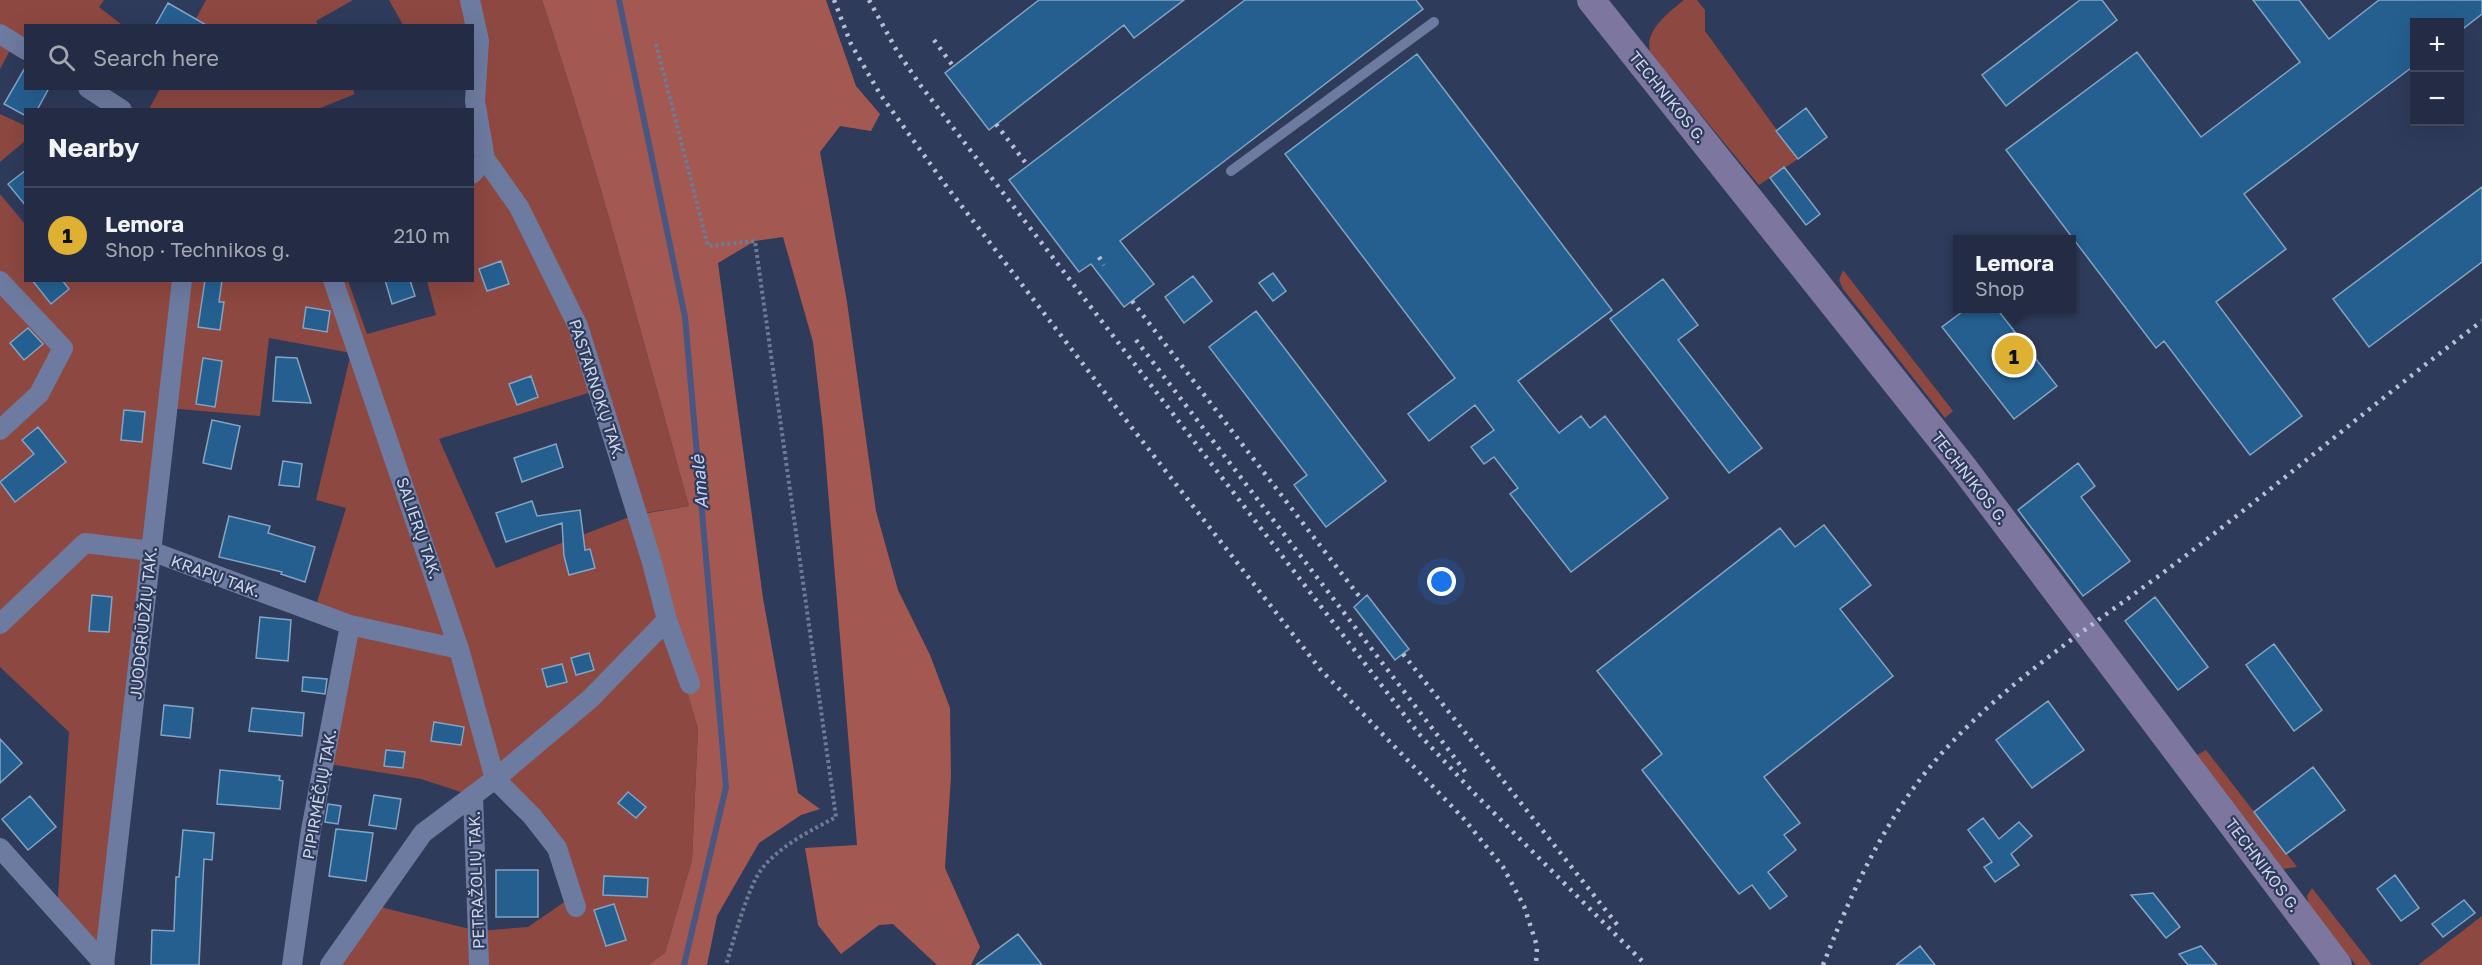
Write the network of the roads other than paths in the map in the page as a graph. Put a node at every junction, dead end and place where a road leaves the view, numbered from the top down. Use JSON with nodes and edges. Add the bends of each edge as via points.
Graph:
{"nodes":[{"id":1,"x":470,"y":0,"type":"edge"},
{"id":2,"x":1591,"y":0,"type":"edge"},
{"id":3,"x":1434,"y":22,"type":"dead end"},
{"id":4,"x":0,"y":34,"type":"edge"},
{"id":5,"x":24,"y":49,"type":"edge"},
{"id":6,"x":91,"y":90,"type":"edge"},
{"id":7,"x":119,"y":108,"type":"edge"},
{"id":8,"x":485,"y":159,"type":"junction"},
{"id":9,"x":1231,"y":171,"type":"dead end"},
{"id":10,"x":474,"y":172,"type":"edge"},
{"id":11,"x":0,"y":281,"type":"edge"},
{"id":12,"x":182,"y":282,"type":"edge"},
{"id":13,"x":334,"y":282,"type":"edge"},
{"id":14,"x":0,"y":430,"type":"edge"},
{"id":15,"x":151,"y":551,"type":"junction"},
{"id":16,"x":667,"y":620,"type":"junction"},
{"id":17,"x":0,"y":624,"type":"edge"},
{"id":18,"x":350,"y":625,"type":"junction"},
{"id":19,"x":459,"y":649,"type":"junction"},
{"id":20,"x":690,"y":684,"type":"dead end"},
{"id":21,"x":495,"y":780,"type":"junction"},
{"id":22,"x":473,"y":796,"type":"junction"},
{"id":23,"x":0,"y":848,"type":"edge"},
{"id":24,"x":576,"y":907,"type":"dead end"},
{"id":25,"x":104,"y":964,"type":"edge"},
{"id":26,"x":292,"y":965,"type":"edge"},
{"id":27,"x":330,"y":965,"type":"edge"},
{"id":28,"x":479,"y":965,"type":"edge"},
{"id":29,"x":2338,"y":965,"type":"edge"}],
"edges":[{"from":1,"to":8,"type":"street","name":"PASTARNOKŲ TAK.","via":[[479,41],[475,101]]},
{"from":2,"to":29,"type":"street","name":"TECHNIKOS G.","via":[[1963,467]]},
{"from":3,"to":9,"type":"lane"},
{"from":4,"to":5,"type":"street"},
{"from":6,"to":7,"type":"street"},
{"from":8,"to":10,"type":"street"},
{"from":8,"to":16,"type":"street","name":"PASTARNOKŲ TAK.","via":[[519,207],[578,326]]},
{"from":11,"to":14,"type":"street","via":[[63,348],[39,394]]},
{"from":12,"to":15,"type":"street","name":"JUODGRŪDŽIŲ TAK."},
{"from":13,"to":19,"type":"street","name":"SALIERŲ TAK."},
{"from":15,"to":17,"type":"street","name":"KRAPŲ TAK.","via":[[85,543]]},
{"from":15,"to":18,"type":"street","name":"KRAPŲ TAK."},
{"from":15,"to":25,"type":"street","name":"JUODGRŪDŽIŲ TAK."},
{"from":16,"to":20,"type":"street","name":"PASTARNOKŲ TAK."},
{"from":16,"to":21,"type":"street","via":[[590,699]]},
{"from":18,"to":19,"type":"street","name":"KRAPŲ TAK."},
{"from":18,"to":26,"type":"street","name":"PIPIRMĖČIŲ TAK.","via":[[311,830]]},
{"from":19,"to":21,"type":"street","name":"SALIERŲ TAK."},
{"from":21,"to":22,"type":"street"},
{"from":21,"to":24,"type":"street","via":[[558,848]]},
{"from":22,"to":27,"type":"street","via":[[423,833]]},
{"from":22,"to":28,"type":"street","name":"PETRAŽOLIŲ TAK."},
{"from":23,"to":25,"type":"street"}]}
